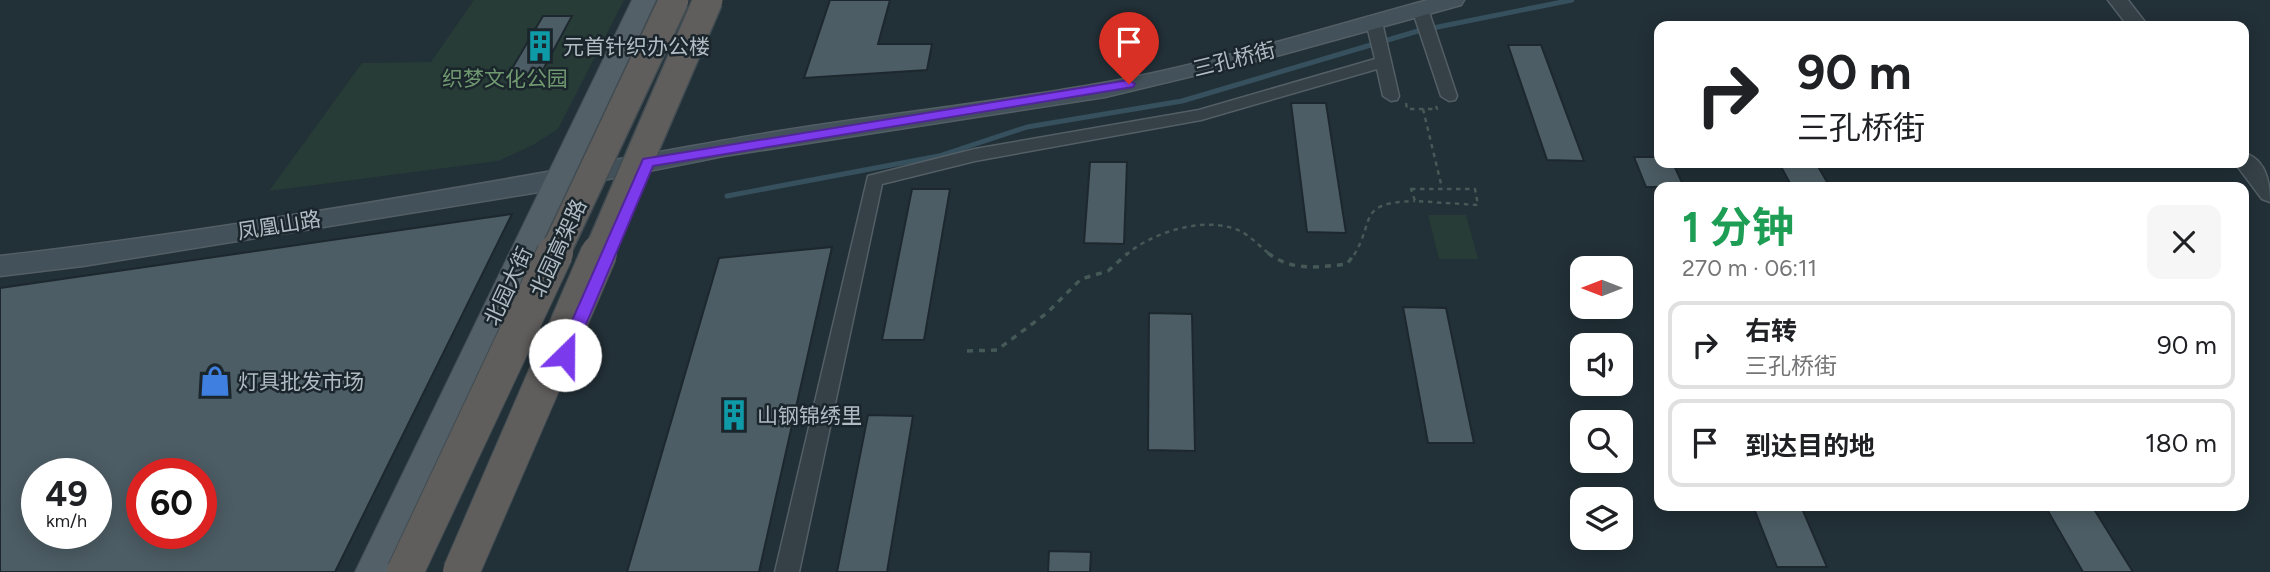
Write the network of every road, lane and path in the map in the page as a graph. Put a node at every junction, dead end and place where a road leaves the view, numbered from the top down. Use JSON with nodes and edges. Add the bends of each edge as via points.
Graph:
{"nodes":[{"id":1,"x":644,"y":0,"type":"edge"},
{"id":2,"x":674,"y":0,"type":"edge"},
{"id":3,"x":711,"y":0,"type":"edge"},
{"id":4,"x":1453,"y":0,"type":"edge"},
{"id":5,"x":2118,"y":0,"type":"edge"},
{"id":6,"x":1420,"y":9,"type":"junction"},
{"id":7,"x":2134,"y":21,"type":"edge"},
{"id":8,"x":1379,"y":43,"type":"junction"},
{"id":9,"x":1391,"y":96,"type":"dead end"},
{"id":10,"x":1449,"y":96,"type":"dead end"},
{"id":11,"x":1407,"y":109,"type":"dead end"},
{"id":12,"x":1423,"y":109,"type":"junction"},
{"id":13,"x":1437,"y":109,"type":"dead end"},
{"id":14,"x":648,"y":162,"type":"junction"},
{"id":15,"x":2249,"y":167,"type":"edge"},
{"id":16,"x":558,"y":180,"type":"junction"},
{"id":17,"x":1442,"y":188,"type":"junction"},
{"id":18,"x":2270,"y":194,"type":"edge"},
{"id":19,"x":1415,"y":202,"type":"junction"},
{"id":20,"x":0,"y":266,"type":"edge"},
{"id":21,"x":967,"y":351,"type":"dead end"},
{"id":22,"x":374,"y":572,"type":"edge"},
{"id":23,"x":405,"y":572,"type":"edge"},
{"id":24,"x":461,"y":572,"type":"edge"},
{"id":25,"x":473,"y":572,"type":"edge"},
{"id":26,"x":787,"y":572,"type":"edge"}],
"edges":[{"from":1,"to":16,"type":"main road","name":"北园大街"},
{"from":2,"to":23,"type":"highway","name":"北园高架路","bridge":true},
{"from":3,"to":14,"type":"main road"},
{"from":3,"to":24,"type":"highway","name":"北园高架路","bridge":true},
{"from":4,"to":6,"type":"main road","name":"三孔桥街"},
{"from":5,"to":7,"type":"street"},
{"from":6,"to":8,"type":"main road","name":"三孔桥街"},
{"from":6,"to":10,"type":"street"},
{"from":8,"to":9,"type":"street"},
{"from":8,"to":14,"type":"main road","name":"三孔桥街"},
{"from":8,"to":26,"type":"street","via":[[1201,115],[975,155],[874,180]]},
{"from":11,"to":12,"type":"path"},
{"from":12,"to":13,"type":"path"},
{"from":12,"to":17,"type":"path"},
{"from":14,"to":16,"type":"main road","name":"三孔桥街"},
{"from":14,"to":25,"type":"main road"},
{"from":15,"to":18,"type":"street"},
{"from":16,"to":20,"type":"main road","name":"凤凰山路"},
{"from":16,"to":22,"type":"main road","name":"北园大街"},
{"from":17,"to":19,"type":"path","via":[[1411,188]]},
{"from":17,"to":19,"type":"path","via":[[1475,188],[1478,205]]},
{"from":19,"to":21,"type":"path","via":[[1394,200],[1380,205],[1369,216],[1360,251],[1348,264],[1307,268],[1278,261],[1240,230],[1205,225],[1167,233],[1135,247],[1108,271],[1081,279],[1047,313],[997,350]]}]}
